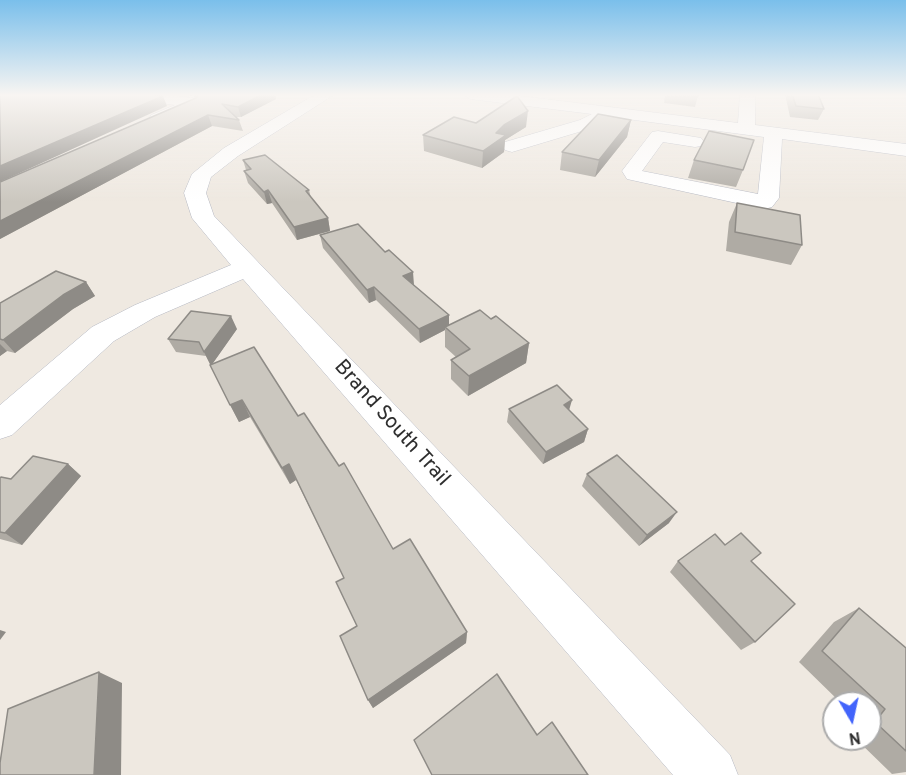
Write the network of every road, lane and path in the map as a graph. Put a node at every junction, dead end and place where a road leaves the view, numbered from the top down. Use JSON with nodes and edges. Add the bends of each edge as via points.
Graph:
{"nodes":[{"id":1,"x":267,"y":130,"type":"edge"},
{"id":2,"x":566,"y":130,"type":"edge"},
{"id":3,"x":747,"y":130,"type":"edge"},
{"id":4,"x":772,"y":133,"type":"junction"},
{"id":5,"x":716,"y":145,"type":"edge"},
{"id":6,"x":513,"y":146,"type":"dead end"},
{"id":7,"x":750,"y":150,"type":"edge"},
{"id":8,"x":906,"y":150,"type":"edge"},
{"id":9,"x":772,"y":154,"type":"junction"},
{"id":10,"x":249,"y":267,"type":"junction"},
{"id":11,"x":0,"y":425,"type":"edge"},
{"id":12,"x":710,"y":775,"type":"edge"}],
"edges":[{"from":1,"to":10,"type":"street","name":"Brand South Trail","via":[[202,174],[195,193],[203,218]]},
{"from":2,"to":6,"type":"street"},
{"from":3,"to":4,"type":"street"},
{"from":4,"to":8,"type":"street"},
{"from":4,"to":9,"type":"street"},
{"from":5,"to":9,"type":"street","via":[[658,136],[632,171],[634,175],[764,202],[768,198]]},
{"from":7,"to":9,"type":"street"},
{"from":10,"to":11,"type":"street","via":[[145,311],[103,334]]},
{"from":10,"to":12,"type":"street","name":"Brand South Trail"}]}
